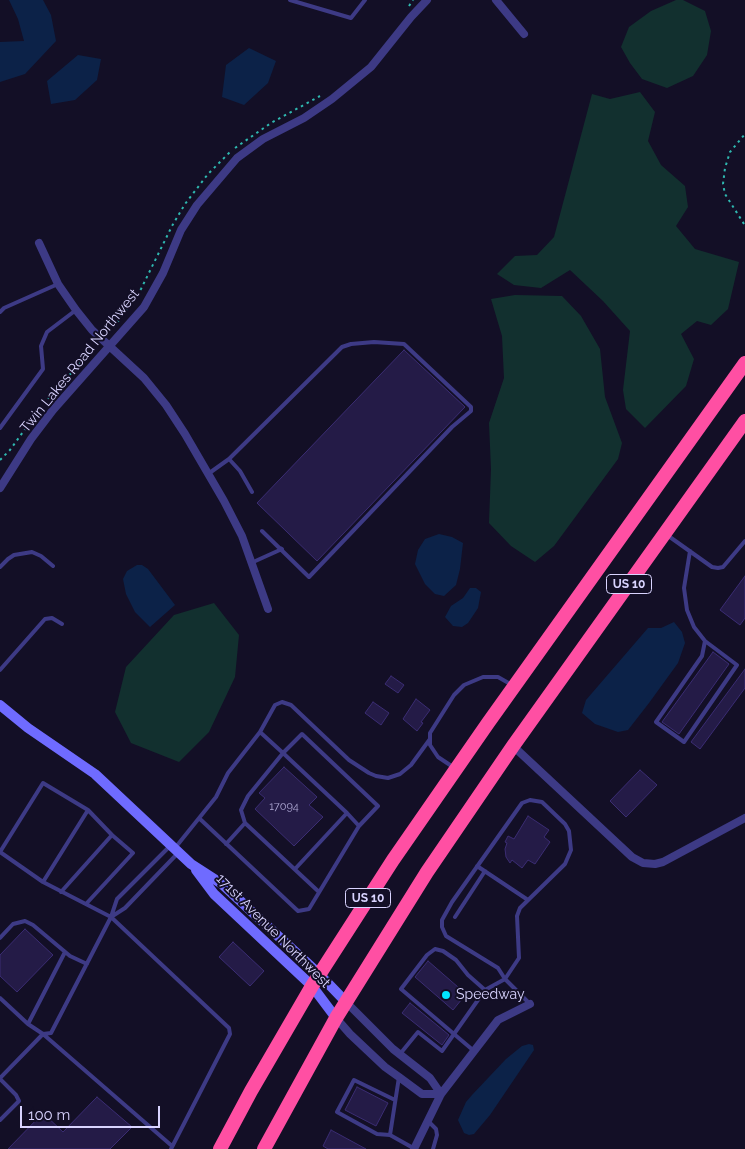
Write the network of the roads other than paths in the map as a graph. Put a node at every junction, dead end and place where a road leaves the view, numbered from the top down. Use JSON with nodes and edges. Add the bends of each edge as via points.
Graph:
{"nodes":[{"id":1,"x":290,"y":0,"type":"edge"},
{"id":2,"x":366,"y":0,"type":"edge"},
{"id":3,"x":427,"y":0,"type":"edge"},
{"id":4,"x":496,"y":0,"type":"edge"},
{"id":5,"x":524,"y":34,"type":"dead end"},
{"id":6,"x":39,"y":243,"type":"dead end"},
{"id":7,"x":58,"y":284,"type":"junction"},
{"id":8,"x":76,"y":310,"type":"junction"},
{"id":9,"x":0,"y":312,"type":"edge"},
{"id":10,"x":109,"y":346,"type":"junction"},
{"id":11,"x":745,"y":363,"type":"edge"},
{"id":12,"x":745,"y":421,"type":"edge"},
{"id":13,"x":0,"y":428,"type":"edge"},
{"id":14,"x":230,"y":460,"type":"junction"},
{"id":15,"x":208,"y":474,"type":"junction"},
{"id":16,"x":0,"y":488,"type":"edge"},
{"id":17,"x":252,"y":492,"type":"dead end"},
{"id":18,"x":262,"y":531,"type":"dead end"},
{"id":19,"x":665,"y":534,"type":"junction"},
{"id":20,"x":745,"y":541,"type":"edge"},
{"id":21,"x":282,"y":550,"type":"junction"},
{"id":22,"x":690,"y":551,"type":"junction"},
{"id":23,"x":251,"y":563,"type":"junction"},
{"id":24,"x":0,"y":566,"type":"edge"},
{"id":25,"x":53,"y":566,"type":"dead end"},
{"id":26,"x":268,"y":609,"type":"dead end"},
{"id":27,"x":62,"y":624,"type":"dead end"},
{"id":28,"x":705,"y":640,"type":"junction"},
{"id":29,"x":0,"y":670,"type":"edge"},
{"id":30,"x":514,"y":686,"type":"junction"},
{"id":31,"x":0,"y":705,"type":"edge"},
{"id":32,"x":260,"y":732,"type":"junction"},
{"id":33,"x":430,"y":739,"type":"junction"},
{"id":34,"x":513,"y":746,"type":"junction"},
{"id":35,"x":283,"y":753,"type":"junction"},
{"id":36,"x":455,"y":769,"type":"junction"},
{"id":37,"x":88,"y":810,"type":"junction"},
{"id":38,"x":347,"y":813,"type":"junction"},
{"id":39,"x":745,"y":818,"type":"edge"},
{"id":40,"x":200,"y":819,"type":"junction"},
{"id":41,"x":245,"y":823,"type":"junction"},
{"id":42,"x":359,"y":826,"type":"junction"},
{"id":43,"x":112,"y":835,"type":"junction"},
{"id":44,"x":226,"y":844,"type":"junction"},
{"id":45,"x":175,"y":848,"type":"junction"},
{"id":46,"x":477,"y":866,"type":"junction"},
{"id":47,"x":295,"y":869,"type":"junction"},
{"id":48,"x":485,"y":871,"type":"junction"},
{"id":49,"x":43,"y":882,"type":"junction"},
{"id":50,"x":61,"y":892,"type":"junction"},
{"id":51,"x":319,"y":892,"type":"junction"},
{"id":52,"x":528,"y":900,"type":"junction"},
{"id":53,"x":86,"y":904,"type":"junction"},
{"id":54,"x":111,"y":917,"type":"junction"},
{"id":55,"x":455,"y":917,"type":"dead end"},
{"id":56,"x":0,"y":938,"type":"edge"},
{"id":57,"x":65,"y":952,"type":"junction"},
{"id":58,"x":87,"y":964,"type":"junction"},
{"id":59,"x":505,"y":979,"type":"junction"},
{"id":60,"x":316,"y":980,"type":"junction"},
{"id":61,"x":485,"y":990,"type":"junction"},
{"id":62,"x":0,"y":998,"type":"edge"},
{"id":63,"x":346,"y":1002,"type":"junction"},
{"id":64,"x":530,"y":1004,"type":"joint"},
{"id":65,"x":336,"y":1018,"type":"junction"},
{"id":66,"x":28,"y":1024,"type":"junction"},
{"id":67,"x":453,"y":1033,"type":"junction"},
{"id":68,"x":43,"y":1034,"type":"junction"},
{"id":69,"x":474,"y":1051,"type":"junction"},
{"id":70,"x":400,"y":1054,"type":"junction"},
{"id":71,"x":399,"y":1077,"type":"junction"},
{"id":72,"x":0,"y":1078,"type":"edge"},
{"id":73,"x":440,"y":1094,"type":"junction"},
{"id":74,"x":395,"y":1100,"type":"junction"},
{"id":75,"x":0,"y":1120,"type":"edge"},
{"id":76,"x":427,"y":1120,"type":"junction"},
{"id":77,"x":390,"y":1135,"type":"junction"},
{"id":78,"x":172,"y":1148,"type":"edge"},
{"id":79,"x":220,"y":1149,"type":"edge"},
{"id":80,"x":264,"y":1149,"type":"edge"},
{"id":81,"x":414,"y":1149,"type":"edge"},
{"id":82,"x":433,"y":1149,"type":"edge"}],
"edges":[{"from":1,"to":2,"type":"lane","via":[[351,18]]},
{"from":3,"to":10,"type":"street","name":"Twin Lakes Road Northwest","via":[[372,67],[304,118],[263,139],[237,158],[197,205],[181,230],[144,307]]},
{"from":4,"to":5,"type":"street"},
{"from":6,"to":7,"type":"street"},
{"from":7,"to":8,"type":"street"},
{"from":7,"to":9,"type":"lane"},
{"from":8,"to":10,"type":"street"},
{"from":8,"to":13,"type":"lane","via":[[47,332],[41,346],[43,369]]},
{"from":10,"to":15,"type":"street","via":[[144,378],[166,405]]},
{"from":10,"to":16,"type":"street","name":"Twin Lakes Road Northwest","via":[[53,410]]},
{"from":11,"to":30,"type":"highway","number":"US 10"},
{"from":12,"to":19,"type":"highway","number":"US 10"},
{"from":14,"to":15,"type":"lane"},
{"from":14,"to":17,"type":"lane"},
{"from":14,"to":21,"type":"lane","via":[[342,347],[351,344],[404,344],[471,407],[471,411],[309,577]]},
{"from":15,"to":23,"type":"street","via":[[242,536]]},
{"from":18,"to":21,"type":"lane"},
{"from":19,"to":22,"type":"lane"},
{"from":19,"to":34,"type":"highway","number":"US 10"},
{"from":20,"to":22,"type":"lane","via":[[724,567],[712,567]]},
{"from":21,"to":23,"type":"lane"},
{"from":22,"to":28,"type":"lane","via":[[684,588],[687,610],[694,627]]},
{"from":23,"to":26,"type":"street"},
{"from":24,"to":25,"type":"lane","via":[[14,556],[32,552]]},
{"from":27,"to":29,"type":"lane","via":[[49,617],[45,619]]},
{"from":28,"to":28,"type":"lane","via":[[702,656],[656,722],[684,742],[738,664]]},
{"from":30,"to":33,"type":"lane","via":[[498,677],[482,677],[464,685],[443,710]]},
{"from":30,"to":36,"type":"highway","number":"US 10"},
{"from":31,"to":45,"type":"street","name":"171st Avenue Northwest","via":[[95,774]]},
{"from":32,"to":33,"type":"lane","via":[[275,705],[282,702],[291,705],[349,760],[369,774],[382,777],[395,777],[406,770]]},
{"from":32,"to":35,"type":"lane"},
{"from":32,"to":40,"type":"lane","via":[[228,773]]},
{"from":33,"to":36,"type":"lane","via":[[438,757]]},
{"from":34,"to":39,"type":"street","via":[[632,857],[643,863],[664,862]]},
{"from":34,"to":63,"type":"highway","number":"US 10","via":[[427,872]]},
{"from":35,"to":38,"type":"lane"},
{"from":35,"to":41,"type":"lane","via":[[248,796],[241,810]]},
{"from":35,"to":42,"type":"lane","via":[[302,734],[378,806]]},
{"from":36,"to":60,"type":"highway","number":"US 10"},
{"from":37,"to":43,"type":"lane"},
{"from":37,"to":49,"type":"lane"},
{"from":37,"to":49,"type":"lane","via":[[43,783],[38,790],[0,852]]},
{"from":38,"to":42,"type":"lane"},
{"from":38,"to":47,"type":"lane"},
{"from":40,"to":44,"type":"lane"},
{"from":40,"to":45,"type":"lane"},
{"from":41,"to":44,"type":"lane"},
{"from":41,"to":47,"type":"lane"},
{"from":42,"to":51,"type":"lane"},
{"from":43,"to":50,"type":"lane"},
{"from":43,"to":53,"type":"lane","via":[[133,853]]},
{"from":44,"to":51,"type":"lane","via":[[298,911],[309,908]]},
{"from":45,"to":54,"type":"lane","via":[[125,908]]},
{"from":45,"to":54,"type":"lane","via":[[117,899]]},
{"from":45,"to":60,"type":"street","name":"171st Avenue Northwest","via":[[191,864],[222,884]]},
{"from":46,"to":48,"type":"lane"},
{"from":46,"to":52,"type":"lane","via":[[522,803],[530,800],[542,802],[565,824],[571,850],[565,864]]},
{"from":46,"to":59,"type":"lane","via":[[442,920],[442,927],[446,936],[498,968]]},
{"from":47,"to":51,"type":"lane"},
{"from":48,"to":52,"type":"lane"},
{"from":48,"to":55,"type":"lane"},
{"from":49,"to":50,"type":"lane"},
{"from":50,"to":53,"type":"lane"},
{"from":52,"to":59,"type":"lane","via":[[516,916],[520,958]]},
{"from":53,"to":54,"type":"lane"},
{"from":54,"to":58,"type":"lane"},
{"from":54,"to":78,"type":"lane","via":[[229,1028],[230,1034]]},
{"from":56,"to":57,"type":"lane","via":[[13,924],[25,921]]},
{"from":57,"to":58,"type":"lane"},
{"from":57,"to":66,"type":"lane"},
{"from":58,"to":68,"type":"lane","via":[[51,1033]]},
{"from":59,"to":61,"type":"lane"},
{"from":59,"to":64,"type":"lane"},
{"from":60,"to":63,"type":"street","name":"171st Avenue Northwest"},
{"from":60,"to":65,"type":"street","name":"171st Avenue Northwest"},
{"from":60,"to":79,"type":"highway","number":"US 10"},
{"from":61,"to":67,"type":"lane"},
{"from":61,"to":67,"type":"lane","via":[[456,960],[435,949],[401,989]]},
{"from":62,"to":66,"type":"lane"},
{"from":63,"to":65,"type":"highway","number":"US 10"},
{"from":63,"to":70,"type":"street"},
{"from":64,"to":69,"type":"street","via":[[498,1020]]},
{"from":65,"to":71,"type":"street"},
{"from":65,"to":80,"type":"highway","number":"US 10"},
{"from":66,"to":68,"type":"lane"},
{"from":67,"to":69,"type":"lane"},
{"from":67,"to":70,"type":"lane","via":[[442,1051],[418,1032]]},
{"from":68,"to":72,"type":"lane"},
{"from":68,"to":78,"type":"lane"},
{"from":69,"to":73,"type":"street"},
{"from":70,"to":73,"type":"street","via":[[430,1078]]},
{"from":71,"to":73,"type":"street","via":[[422,1094]]},
{"from":71,"to":74,"type":"lane"},
{"from":72,"to":75,"type":"lane","via":[[19,1101]]},
{"from":73,"to":76,"type":"street"},
{"from":74,"to":77,"type":"lane"},
{"from":74,"to":77,"type":"lane","via":[[354,1080],[337,1112],[377,1134]]},
{"from":76,"to":81,"type":"street"},
{"from":76,"to":82,"type":"lane","via":[[436,1129]]},
{"from":77,"to":81,"type":"lane"}]}
